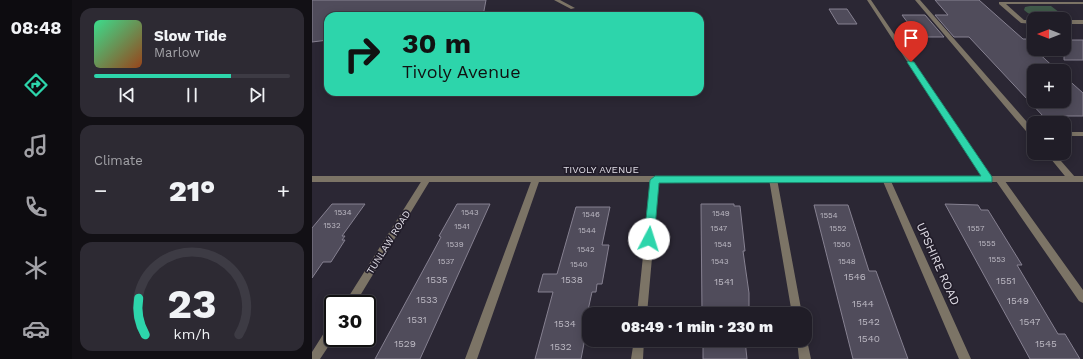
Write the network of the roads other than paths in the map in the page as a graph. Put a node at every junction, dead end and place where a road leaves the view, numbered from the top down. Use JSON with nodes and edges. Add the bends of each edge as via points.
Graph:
{"nodes":[{"id":1,"x":556,"y":0,"type":"edge"},
{"id":2,"x":869,"y":0,"type":"edge"},
{"id":3,"x":917,"y":0,"type":"edge"},
{"id":4,"x":999,"y":2,"type":"edge"},
{"id":5,"x":1083,"y":3,"type":"edge"},
{"id":6,"x":573,"y":8,"type":"dead end"},
{"id":7,"x":1027,"y":22,"type":"edge"},
{"id":8,"x":1071,"y":22,"type":"edge"},
{"id":9,"x":1083,"y":22,"type":"edge"},
{"id":10,"x":1027,"y":126,"type":"edge"},
{"id":11,"x":1071,"y":134,"type":"edge"},
{"id":12,"x":1083,"y":134,"type":"edge"},
{"id":13,"x":1056,"y":160,"type":"edge"},
{"id":14,"x":312,"y":180,"type":"edge"},
{"id":15,"x":428,"y":180,"type":"junction"},
{"id":16,"x":536,"y":180,"type":"junction"},
{"id":17,"x":655,"y":180,"type":"junction"},
{"id":18,"x":773,"y":180,"type":"junction"},
{"id":19,"x":886,"y":180,"type":"junction"},
{"id":20,"x":988,"y":180,"type":"junction"},
{"id":21,"x":999,"y":180,"type":"junction"},
{"id":22,"x":1072,"y":180,"type":"junction"},
{"id":23,"x":1083,"y":180,"type":"edge"},
{"id":24,"x":355,"y":295,"type":"edge"},
{"id":25,"x":1083,"y":298,"type":"edge"},
{"id":26,"x":643,"y":307,"type":"edge"},
{"id":27,"x":796,"y":307,"type":"edge"},
{"id":28,"x":324,"y":343,"type":"edge"},
{"id":29,"x":639,"y":347,"type":"edge"},
{"id":30,"x":803,"y":347,"type":"edge"},
{"id":31,"x":314,"y":359,"type":"edge"},
{"id":32,"x":471,"y":359,"type":"edge"},
{"id":33,"x":638,"y":359,"type":"edge"},
{"id":34,"x":805,"y":359,"type":"edge"},
{"id":35,"x":965,"y":359,"type":"edge"}],
"edges":[{"from":1,"to":6,"type":"street"},
{"from":2,"to":20,"type":"street"},
{"from":3,"to":10,"type":"street"},
{"from":4,"to":5,"type":"street"},
{"from":4,"to":7,"type":"street","via":[[1023,22]]},
{"from":8,"to":9,"type":"street"},
{"from":11,"to":12,"type":"street"},
{"from":13,"to":22,"type":"street"},
{"from":14,"to":15,"type":"street","name":"TIVOLY AVENUE"},
{"from":15,"to":16,"type":"street","name":"TIVOLY AVENUE"},
{"from":15,"to":24,"type":"street","name":"TUNLAW ROAD"},
{"from":16,"to":17,"type":"street","name":"TIVOLY AVENUE"},
{"from":16,"to":32,"type":"street"},
{"from":17,"to":18,"type":"street","name":"TIVOLY AVENUE"},
{"from":17,"to":26,"type":"street"},
{"from":18,"to":19,"type":"street","name":"TIVOLY AVENUE"},
{"from":18,"to":27,"type":"street"},
{"from":19,"to":20,"type":"street","name":"TIVOLY AVENUE"},
{"from":19,"to":35,"type":"street","name":"UPSHIRE ROAD"},
{"from":20,"to":21,"type":"street","name":"TIVOLY AVENUE"},
{"from":21,"to":22,"type":"street","name":"TIVOLY AVENUE"},
{"from":21,"to":25,"type":"street"},
{"from":22,"to":23,"type":"street","name":"TIVOLY AVENUE"},
{"from":28,"to":31,"type":"street"},
{"from":29,"to":33,"type":"street"},
{"from":30,"to":34,"type":"street"}]}
